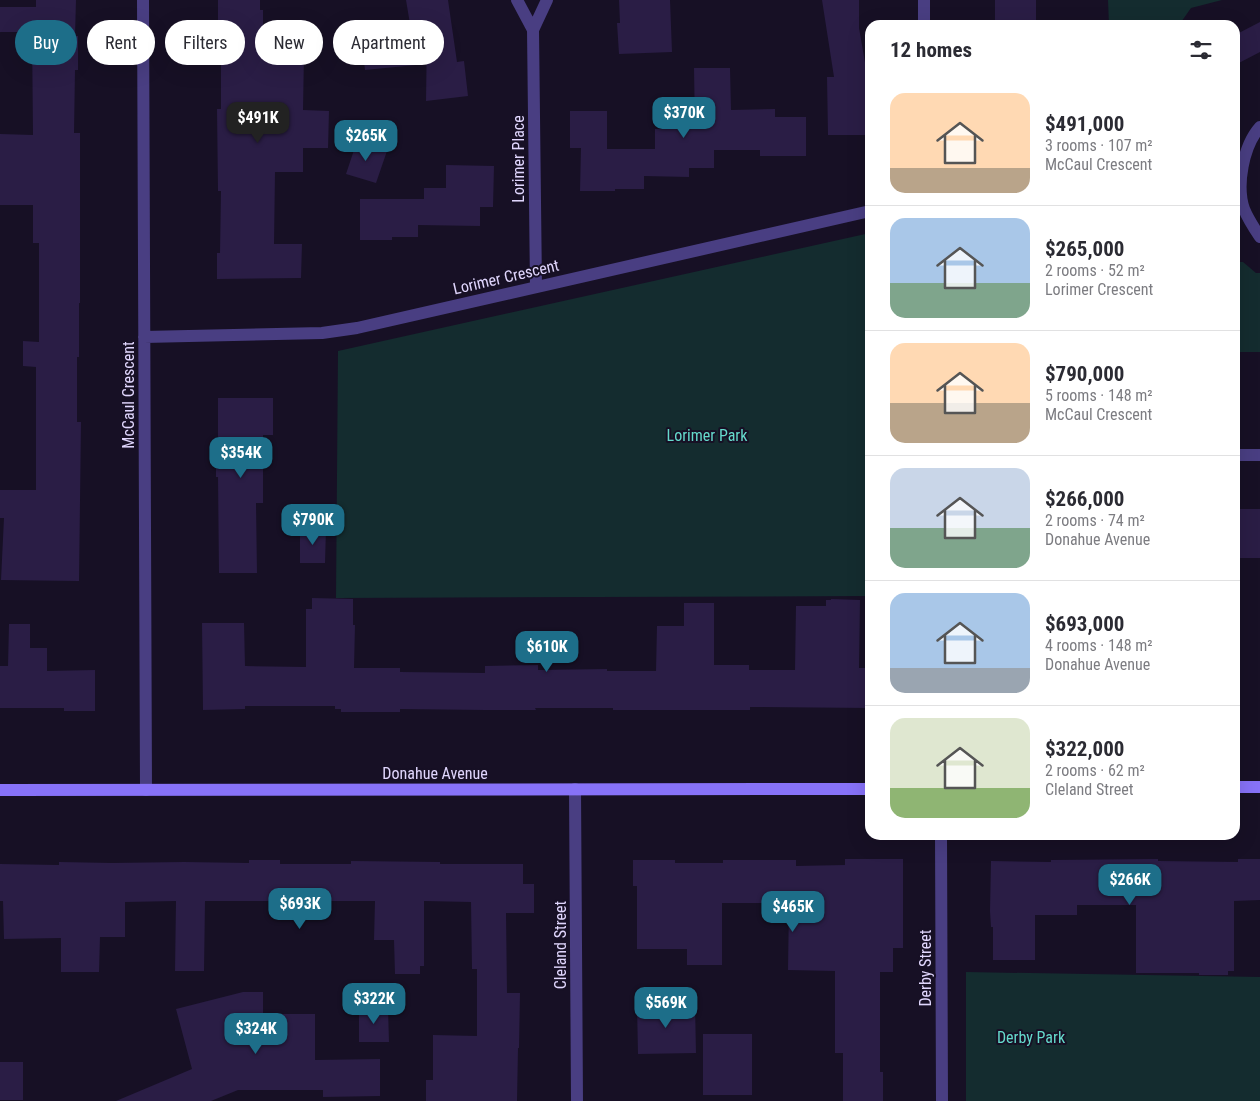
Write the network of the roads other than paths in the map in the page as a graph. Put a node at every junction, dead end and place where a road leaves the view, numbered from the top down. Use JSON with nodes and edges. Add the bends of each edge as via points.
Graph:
{"nodes":[{"id":1,"x":142,"y":0,"type":"edge"},
{"id":2,"x":517,"y":0,"type":"edge"},
{"id":3,"x":547,"y":0,"type":"edge"},
{"id":4,"x":924,"y":0,"type":"edge"},
{"id":5,"x":924,"y":20,"type":"edge"},
{"id":6,"x":533,"y":30,"type":"junction"},
{"id":7,"x":1260,"y":127,"type":"edge"},
{"id":8,"x":865,"y":212,"type":"edge"},
{"id":9,"x":1260,"y":236,"type":"edge"},
{"id":10,"x":536,"y":287,"type":"junction"},
{"id":11,"x":144,"y":337,"type":"junction"},
{"id":12,"x":1240,"y":455,"type":"edge"},
{"id":13,"x":1260,"y":455,"type":"edge"},
{"id":14,"x":1240,"y":787,"type":"edge"},
{"id":15,"x":1260,"y":787,"type":"edge"},
{"id":16,"x":575,"y":789,"type":"junction"},
{"id":17,"x":865,"y":789,"type":"edge"},
{"id":18,"x":0,"y":790,"type":"edge"},
{"id":19,"x":146,"y":790,"type":"junction"},
{"id":20,"x":941,"y":840,"type":"edge"},
{"id":21,"x":577,"y":1101,"type":"edge"},
{"id":22,"x":942,"y":1101,"type":"edge"}],
"edges":[{"from":1,"to":11,"type":"street","name":"McCaul Crescent"},
{"from":2,"to":6,"type":"street","name":"Lorimer Place"},
{"from":3,"to":6,"type":"street","name":"Lorimer Place"},
{"from":4,"to":5,"type":"street"},
{"from":6,"to":10,"type":"street","name":"Lorimer Place"},
{"from":7,"to":9,"type":"street","via":[[1248,147],[1241,188],[1244,208]]},
{"from":8,"to":10,"type":"street","name":"Lorimer Crescent"},
{"from":10,"to":11,"type":"street","name":"Lorimer Crescent","via":[[322,333]]},
{"from":11,"to":19,"type":"street","name":"McCaul Crescent"},
{"from":12,"to":13,"type":"street"},
{"from":14,"to":15,"type":"street"},
{"from":16,"to":17,"type":"street","name":"Donahue Avenue"},
{"from":16,"to":19,"type":"street","name":"Donahue Avenue"},
{"from":16,"to":21,"type":"street","name":"Cleland Street"},
{"from":18,"to":19,"type":"street","name":"Donahue Avenue"},
{"from":20,"to":22,"type":"street","name":"Derby Street"}]}
